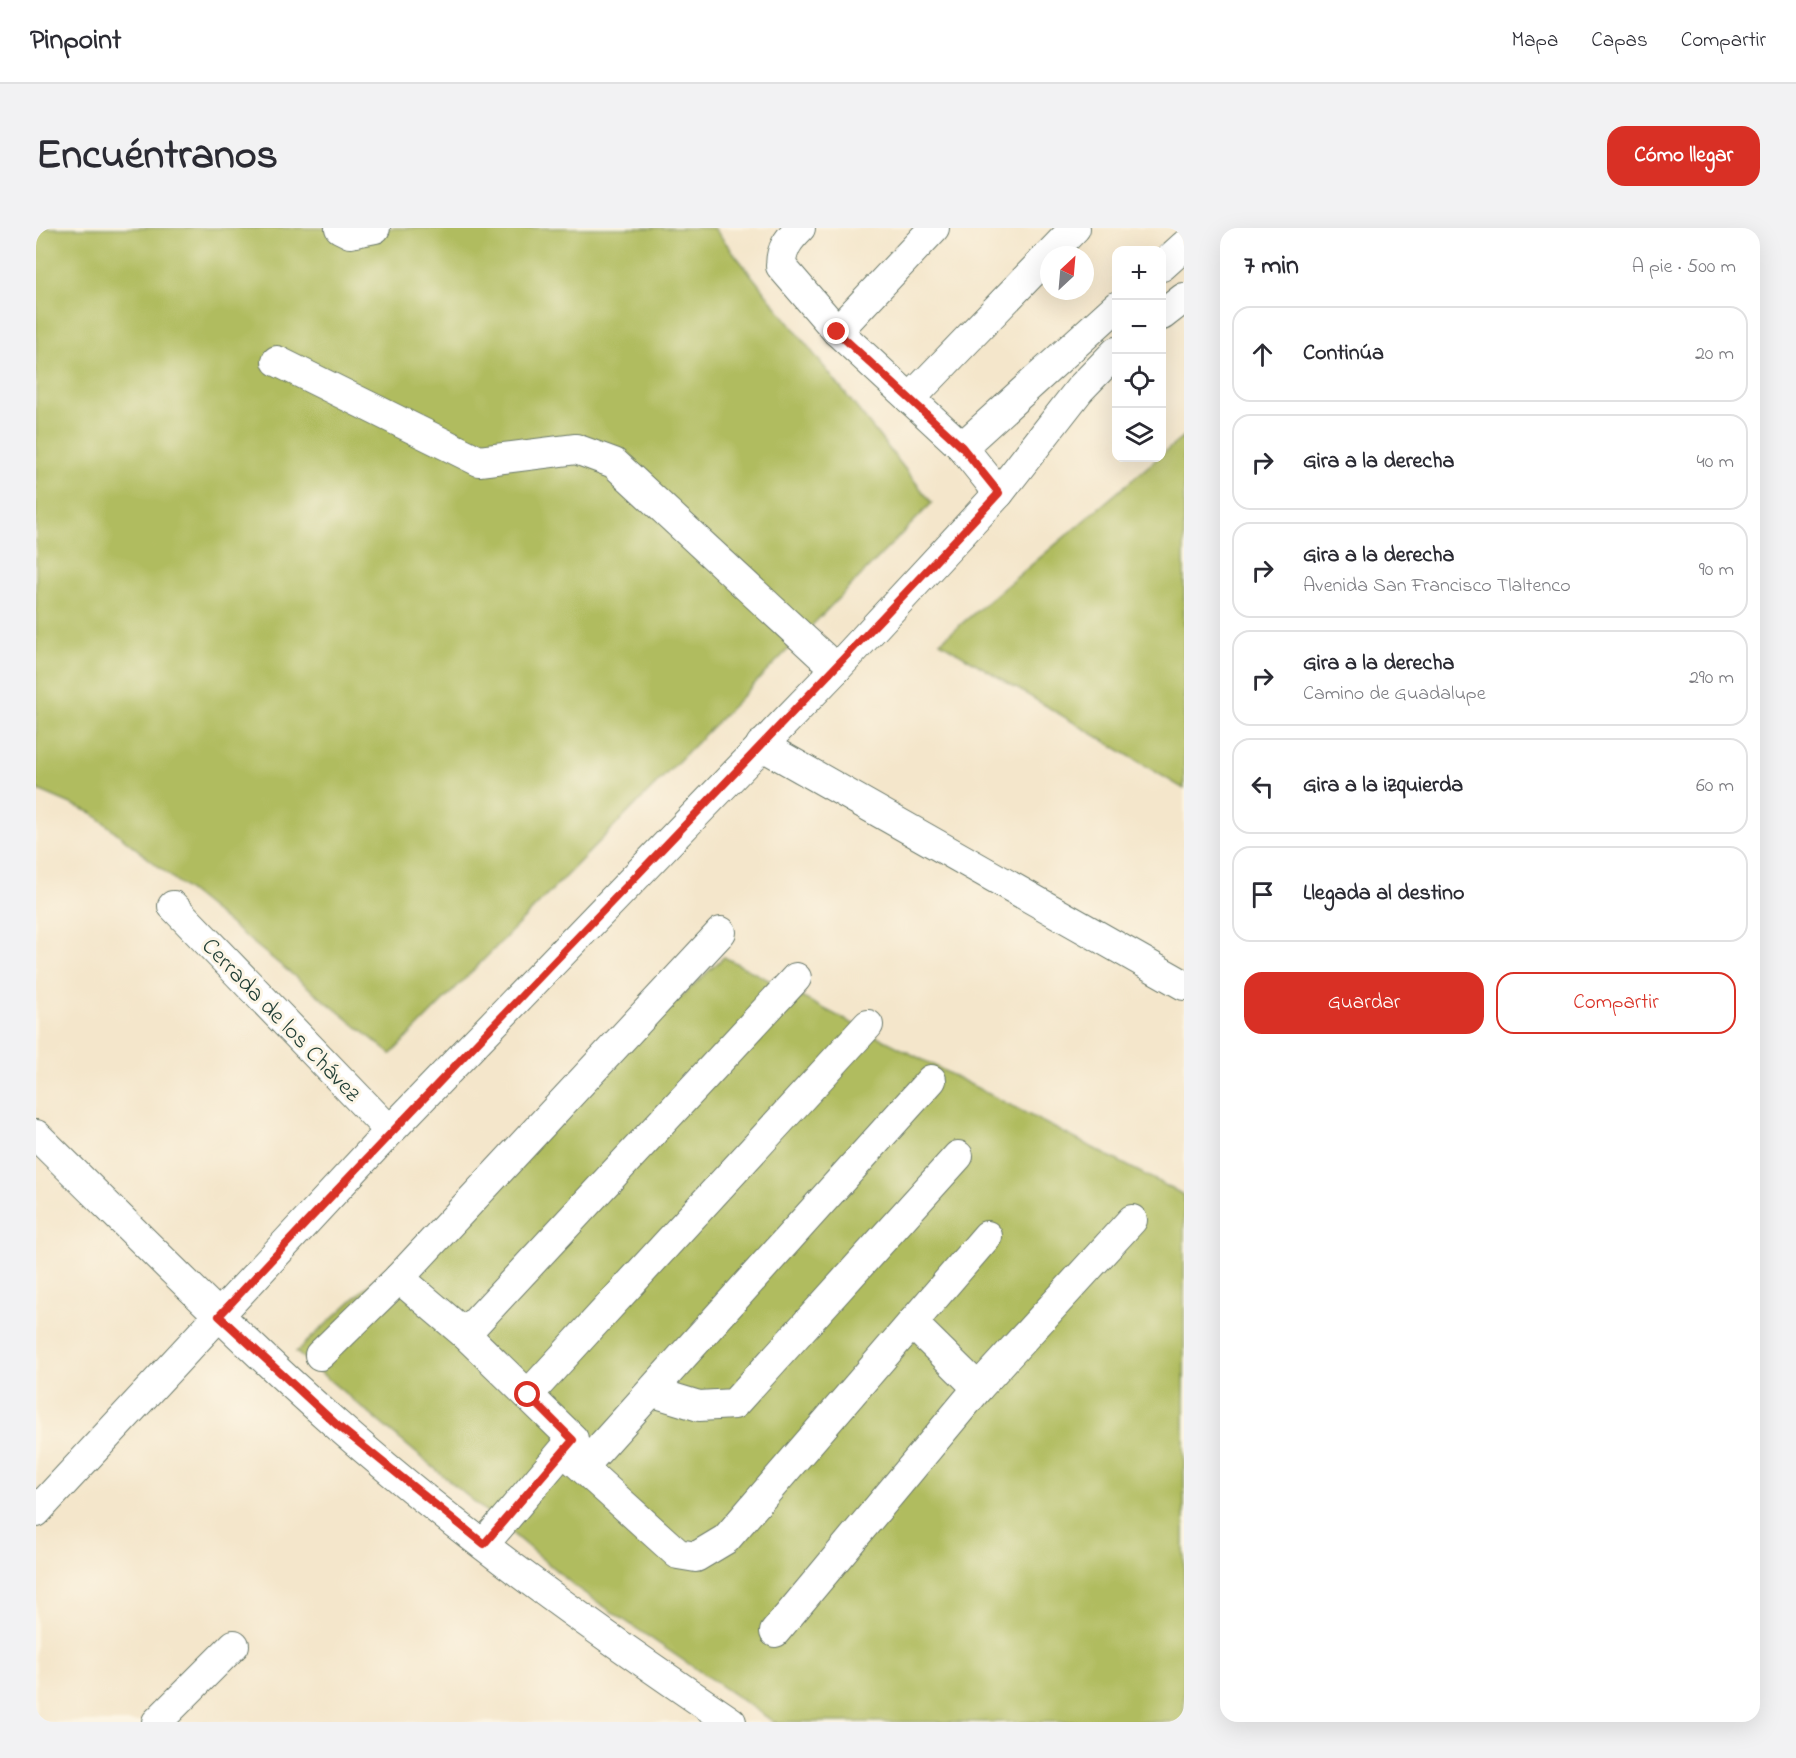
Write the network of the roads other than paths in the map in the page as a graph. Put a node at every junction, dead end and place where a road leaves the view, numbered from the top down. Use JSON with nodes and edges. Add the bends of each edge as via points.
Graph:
{"nodes":[{"id":1,"x":340,"y":228,"type":"edge"},
{"id":2,"x":375,"y":228,"type":"edge"},
{"id":3,"x":800,"y":228,"type":"edge"},
{"id":4,"x":934,"y":228,"type":"edge"},
{"id":5,"x":1075,"y":228,"type":"edge"},
{"id":6,"x":1184,"y":246,"type":"edge"},
{"id":7,"x":1166,"y":262,"type":"edge"},
{"id":8,"x":1184,"y":298,"type":"edge"},
{"id":9,"x":1112,"y":311,"type":"edge"},
{"id":10,"x":1166,"y":311,"type":"edge"},
{"id":11,"x":837,"y":332,"type":"junction"},
{"id":12,"x":1114,"y":354,"type":"edge"},
{"id":13,"x":277,"y":361,"type":"dead end"},
{"id":14,"x":910,"y":399,"type":"junction"},
{"id":15,"x":962,"y":447,"type":"junction"},
{"id":16,"x":999,"y":493,"type":"junction"},
{"id":17,"x":836,"y":669,"type":"junction"},
{"id":18,"x":761,"y":745,"type":"junction"},
{"id":19,"x":173,"y":906,"type":"dead end"},
{"id":20,"x":721,"y":932,"type":"dead end"},
{"id":21,"x":796,"y":978,"type":"dead end"},
{"id":22,"x":1184,"y":985,"type":"edge"},
{"id":23,"x":868,"y":1026,"type":"dead end"},
{"id":24,"x":931,"y":1080,"type":"dead end"},
{"id":25,"x":390,"y":1131,"type":"junction"},
{"id":26,"x":36,"y":1135,"type":"edge"},
{"id":27,"x":958,"y":1156,"type":"dead end"},
{"id":28,"x":1132,"y":1220,"type":"dead end"},
{"id":29,"x":987,"y":1236,"type":"dead end"},
{"id":30,"x":399,"y":1278,"type":"junction"},
{"id":31,"x":219,"y":1316,"type":"junction"},
{"id":32,"x":912,"y":1323,"type":"junction"},
{"id":33,"x":465,"y":1334,"type":"junction"},
{"id":34,"x":320,"y":1355,"type":"dead end"},
{"id":35,"x":978,"y":1388,"type":"junction"},
{"id":36,"x":653,"y":1392,"type":"junction"},
{"id":37,"x":528,"y":1395,"type":"junction"},
{"id":38,"x":574,"y":1459,"type":"junction"},
{"id":39,"x":36,"y":1512,"type":"edge"},
{"id":40,"x":484,"y":1544,"type":"junction"},
{"id":41,"x":775,"y":1632,"type":"dead end"},
{"id":42,"x":234,"y":1645,"type":"dead end"},
{"id":43,"x":157,"y":1722,"type":"edge"},
{"id":44,"x":731,"y":1722,"type":"edge"}],
"edges":[{"from":1,"to":2,"type":"street","via":[[350,232]]},
{"from":3,"to":11,"type":"street","via":[[788,240],[781,266]]},
{"from":4,"to":11,"type":"street"},
{"from":5,"to":14,"type":"street"},
{"from":6,"to":7,"type":"street"},
{"from":8,"to":10,"type":"street"},
{"from":9,"to":15,"type":"street"},
{"from":11,"to":14,"type":"street"},
{"from":12,"to":16,"type":"street","via":[[1080,389]]},
{"from":13,"to":17,"type":"street","via":[[479,461],[576,449],[614,463]]},
{"from":14,"to":15,"type":"street"},
{"from":15,"to":16,"type":"street"},
{"from":16,"to":17,"type":"street"},
{"from":17,"to":18,"type":"street"},
{"from":18,"to":22,"type":"street"},
{"from":18,"to":25,"type":"street"},
{"from":19,"to":25,"type":"street","name":"Cerrada de los Chávez"},
{"from":20,"to":30,"type":"street"},
{"from":21,"to":33,"type":"street"},
{"from":23,"to":37,"type":"street"},
{"from":24,"to":36,"type":"street"},
{"from":25,"to":31,"type":"street"},
{"from":26,"to":31,"type":"street"},
{"from":27,"to":36,"type":"street","via":[[735,1404],[699,1406]]},
{"from":28,"to":35,"type":"street"},
{"from":29,"to":32,"type":"street"},
{"from":30,"to":33,"type":"street"},
{"from":30,"to":34,"type":"street"},
{"from":31,"to":39,"type":"street"},
{"from":31,"to":40,"type":"street","via":[[337,1425]]},
{"from":32,"to":35,"type":"street"},
{"from":32,"to":38,"type":"street","via":[[726,1539],[696,1557],[678,1554]]},
{"from":33,"to":37,"type":"street"},
{"from":35,"to":41,"type":"street"},
{"from":36,"to":38,"type":"street"},
{"from":37,"to":38,"type":"street","via":[[573,1440]]},
{"from":38,"to":40,"type":"street"},
{"from":40,"to":44,"type":"street","via":[[648,1666]]},
{"from":42,"to":43,"type":"street"}]}
